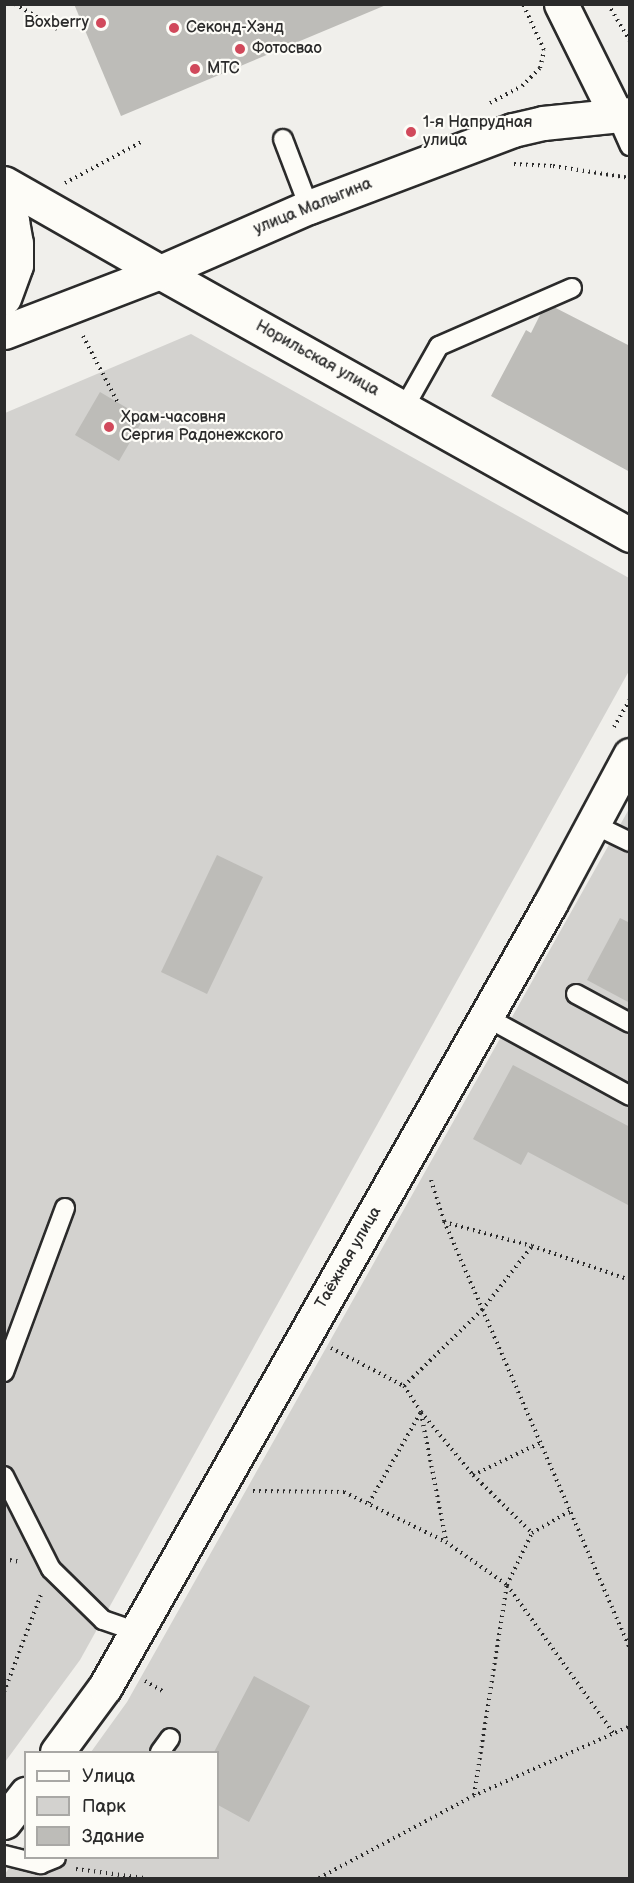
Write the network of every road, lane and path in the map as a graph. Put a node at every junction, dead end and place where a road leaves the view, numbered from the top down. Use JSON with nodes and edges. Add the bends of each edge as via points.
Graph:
{"nodes":[{"id":1,"x":15,"y":4,"type":"edge"},
{"id":2,"x":523,"y":4,"type":"edge"},
{"id":3,"x":561,"y":4,"type":"edge"},
{"id":4,"x":608,"y":4,"type":"edge"},
{"id":5,"x":617,"y":23,"type":"junction"},
{"id":6,"x":610,"y":26,"type":"dead end"},
{"id":7,"x":57,"y":29,"type":"dead end"},
{"id":8,"x":630,"y":41,"type":"edge"},
{"id":9,"x":544,"y":50,"type":"dead end"},
{"id":10,"x":623,"y":115,"type":"edge"},
{"id":11,"x":282,"y":139,"type":"dead end"},
{"id":12,"x":630,"y":146,"type":"edge"},
{"id":13,"x":506,"y":164,"type":"dead end"},
{"id":14,"x":630,"y":178,"type":"edge"},
{"id":15,"x":4,"y":183,"type":"edge"},
{"id":16,"x":309,"y":207,"type":"junction"},
{"id":17,"x":7,"y":216,"type":"edge"},
{"id":18,"x":160,"y":272,"type":"junction"},
{"id":19,"x":572,"y":288,"type":"dead end"},
{"id":20,"x":4,"y":298,"type":"edge"},
{"id":21,"x":80,"y":330,"type":"dead end"},
{"id":22,"x":4,"y":332,"type":"edge"},
{"id":23,"x":118,"y":403,"type":"dead end"},
{"id":24,"x":404,"y":408,"type":"junction"},
{"id":25,"x":630,"y":535,"type":"edge"},
{"id":26,"x":630,"y":755,"type":"edge"},
{"id":27,"x":593,"y":824,"type":"junction"},
{"id":28,"x":630,"y":842,"type":"edge"},
{"id":29,"x":576,"y":994,"type":"dead end"},
{"id":30,"x":486,"y":1017,"type":"junction"},
{"id":31,"x":630,"y":1023,"type":"edge"},
{"id":32,"x":630,"y":1096,"type":"edge"},
{"id":33,"x":429,"y":1176,"type":"dead end"},
{"id":34,"x":65,"y":1208,"type":"dead end"},
{"id":35,"x":444,"y":1221,"type":"junction"},
{"id":36,"x":532,"y":1246,"type":"junction"},
{"id":37,"x":630,"y":1280,"type":"edge"},
{"id":38,"x":483,"y":1311,"type":"junction"},
{"id":39,"x":326,"y":1346,"type":"dead end"},
{"id":40,"x":4,"y":1372,"type":"edge"},
{"id":41,"x":404,"y":1386,"type":"junction"},
{"id":42,"x":421,"y":1412,"type":"junction"},
{"id":43,"x":540,"y":1443,"type":"junction"},
{"id":44,"x":472,"y":1475,"type":"junction"},
{"id":45,"x":4,"y":1476,"type":"edge"},
{"id":46,"x":242,"y":1491,"type":"dead end"},
{"id":47,"x":369,"y":1503,"type":"junction"},
{"id":48,"x":570,"y":1511,"type":"junction"},
{"id":49,"x":532,"y":1533,"type":"junction"},
{"id":50,"x":446,"y":1542,"type":"junction"},
{"id":51,"x":4,"y":1558,"type":"edge"},
{"id":52,"x":51,"y":1569,"type":"junction"},
{"id":53,"x":507,"y":1585,"type":"junction"},
{"id":54,"x":137,"y":1632,"type":"junction"},
{"id":55,"x":630,"y":1649,"type":"edge"},
{"id":56,"x":4,"y":1692,"type":"edge"},
{"id":57,"x":630,"y":1726,"type":"edge"},
{"id":58,"x":614,"y":1734,"type":"junction"},
{"id":59,"x":58,"y":1751,"type":"edge"},
{"id":60,"x":473,"y":1796,"type":"junction"},
{"id":61,"x":24,"y":1797,"type":"edge"},
{"id":62,"x":4,"y":1822,"type":"edge"},
{"id":63,"x":4,"y":1855,"type":"edge"},
{"id":64,"x":24,"y":1858,"type":"edge"},
{"id":65,"x":48,"y":1861,"type":"edge"},
{"id":66,"x":144,"y":1878,"type":"edge"},
{"id":67,"x":319,"y":1878,"type":"edge"}],
"edges":[{"from":1,"to":7,"type":"path"},
{"from":2,"to":9,"type":"path"},
{"from":3,"to":10,"type":"street"},
{"from":4,"to":5,"type":"path"},
{"from":5,"to":6,"type":"path"},
{"from":5,"to":8,"type":"path"},
{"from":10,"to":12,"type":"lane"},
{"from":10,"to":16,"type":"street","name":"улица Малыгина","via":[[513,130]]},
{"from":11,"to":16,"type":"lane"},
{"from":13,"to":14,"type":"path","via":[[553,166]]},
{"from":15,"to":18,"type":"street","name":"Норильская улица"},
{"from":16,"to":18,"type":"street","name":"улица Малыгина"},
{"from":17,"to":20,"type":"street","via":[[16,265]]},
{"from":18,"to":22,"type":"street","name":"улица Малыгина"},
{"from":18,"to":24,"type":"street","name":"Норильская улица"},
{"from":19,"to":24,"type":"lane","via":[[439,345]]},
{"from":21,"to":23,"type":"path"},
{"from":24,"to":25,"type":"street","name":"Норильская улица"},
{"from":26,"to":27,"type":"street","name":"Таёжная улица"},
{"from":27,"to":28,"type":"lane"},
{"from":27,"to":30,"type":"street","name":"Таёжная улица"},
{"from":29,"to":31,"type":"lane"},
{"from":30,"to":32,"type":"lane"},
{"from":30,"to":54,"type":"street","name":"Таёжная улица"},
{"from":33,"to":35,"type":"path"},
{"from":34,"to":40,"type":"lane"},
{"from":35,"to":36,"type":"path"},
{"from":35,"to":38,"type":"path"},
{"from":36,"to":37,"type":"path"},
{"from":36,"to":38,"type":"path"},
{"from":38,"to":41,"type":"path"},
{"from":38,"to":43,"type":"path"},
{"from":39,"to":41,"type":"path"},
{"from":41,"to":42,"type":"path"},
{"from":42,"to":44,"type":"path"},
{"from":42,"to":47,"type":"path"},
{"from":42,"to":50,"type":"path"},
{"from":43,"to":44,"type":"path"},
{"from":43,"to":48,"type":"path"},
{"from":44,"to":49,"type":"path"},
{"from":45,"to":52,"type":"lane"},
{"from":46,"to":47,"type":"path","via":[[344,1492]]},
{"from":47,"to":50,"type":"path"},
{"from":48,"to":49,"type":"path"},
{"from":48,"to":55,"type":"path"},
{"from":49,"to":53,"type":"path"},
{"from":50,"to":53,"type":"path"},
{"from":51,"to":52,"type":"path"},
{"from":52,"to":54,"type":"lane","via":[[103,1620]]},
{"from":52,"to":56,"type":"path"},
{"from":53,"to":58,"type":"path"},
{"from":53,"to":60,"type":"path"},
{"from":54,"to":59,"type":"street","name":"Таёжная улица","via":[[105,1687]]},
{"from":57,"to":58,"type":"path"},
{"from":58,"to":60,"type":"path"},
{"from":60,"to":67,"type":"path"},
{"from":61,"to":62,"type":"street"},
{"from":63,"to":64,"type":"lane"},
{"from":65,"to":66,"type":"path"}]}
